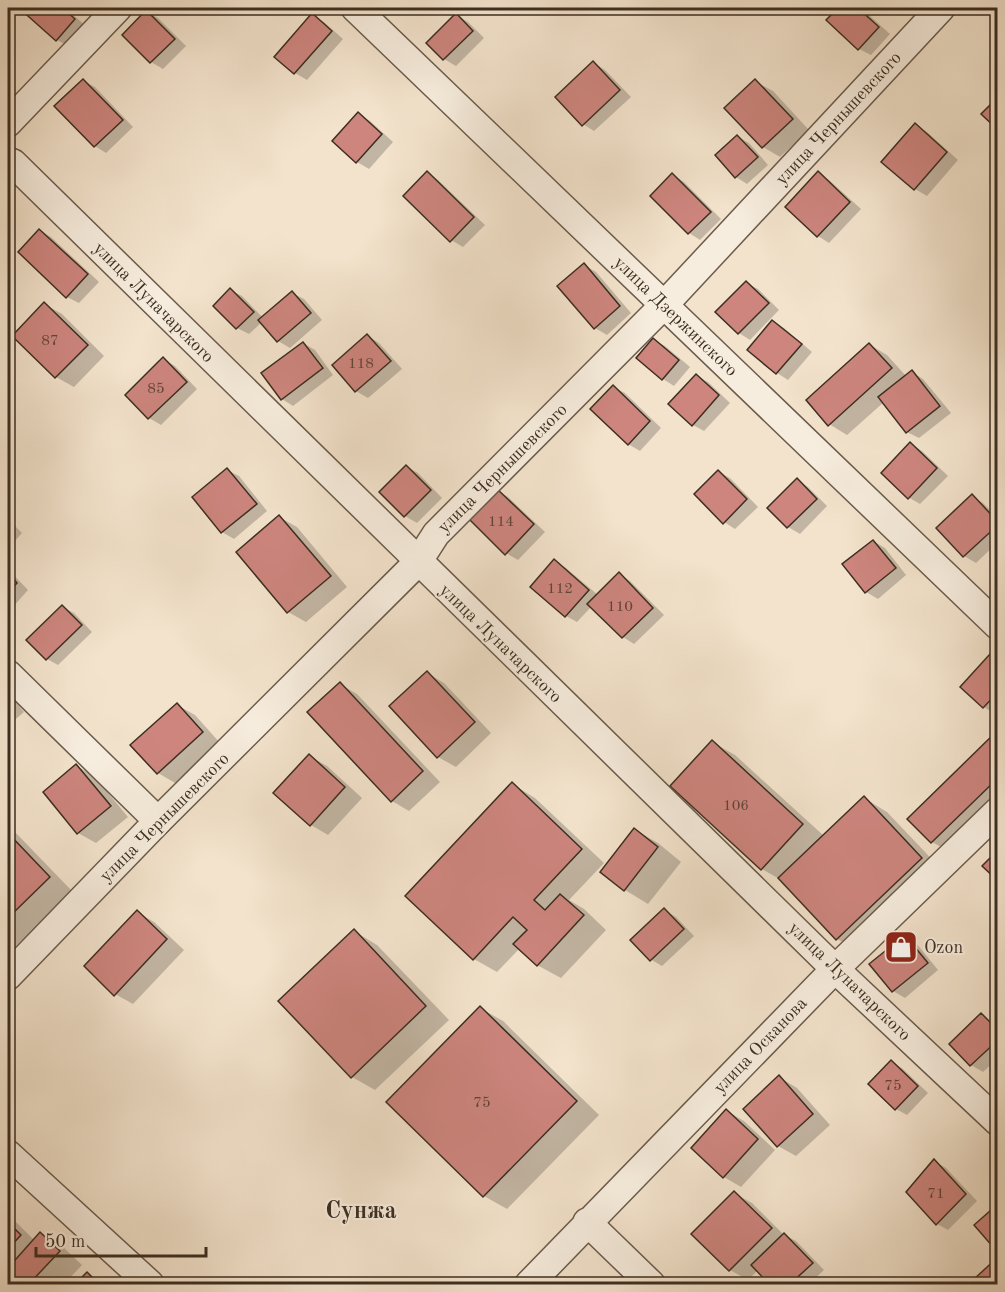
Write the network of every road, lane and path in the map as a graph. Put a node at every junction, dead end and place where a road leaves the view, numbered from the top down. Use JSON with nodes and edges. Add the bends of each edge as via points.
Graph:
{"nodes":[{"id":1,"x":118,"y":8,"type":"edge"},
{"id":2,"x":355,"y":8,"type":"edge"},
{"id":3,"x":941,"y":8,"type":"edge"},
{"id":4,"x":8,"y":123,"type":"edge"},
{"id":5,"x":8,"y":160,"type":"edge"},
{"id":6,"x":664,"y":305,"type":"junction"},
{"id":7,"x":418,"y":562,"type":"junction"},
{"id":8,"x":998,"y":626,"type":"edge"},
{"id":9,"x":8,"y":674,"type":"edge"},
{"id":10,"x":998,"y":811,"type":"edge"},
{"id":11,"x":158,"y":821,"type":"junction"},
{"id":12,"x":835,"y":969,"type":"junction"},
{"id":13,"x":8,"y":976,"type":"edge"},
{"id":14,"x":998,"y":1122,"type":"edge"},
{"id":15,"x":8,"y":1154,"type":"edge"},
{"id":16,"x":587,"y":1222,"type":"junction"},
{"id":17,"x":150,"y":1284,"type":"edge"},
{"id":18,"x":529,"y":1284,"type":"edge"},
{"id":19,"x":651,"y":1284,"type":"edge"}],
"edges":[{"from":1,"to":4,"type":"street"},
{"from":2,"to":6,"type":"street","name":"улица Дзержинского"},
{"from":3,"to":6,"type":"street","name":"улица Чернышевского"},
{"from":5,"to":7,"type":"street","name":"улица Луначарского"},
{"from":6,"to":7,"type":"street","name":"улица Чернышевского","via":[[436,534]]},
{"from":6,"to":8,"type":"street","name":"улица Дзержинского"},
{"from":7,"to":11,"type":"street","name":"улица Чернышевского"},
{"from":7,"to":12,"type":"street","name":"улица Луначарского"},
{"from":9,"to":11,"type":"street"},
{"from":10,"to":12,"type":"street","name":"улица Осканова"},
{"from":11,"to":13,"type":"street","name":"улица Чернышевского"},
{"from":12,"to":14,"type":"street","name":"улица Луначарского"},
{"from":12,"to":16,"type":"street","name":"улица Осканова"},
{"from":15,"to":17,"type":"street"},
{"from":16,"to":18,"type":"street","name":"улица Осканова"},
{"from":16,"to":19,"type":"street"}]}
